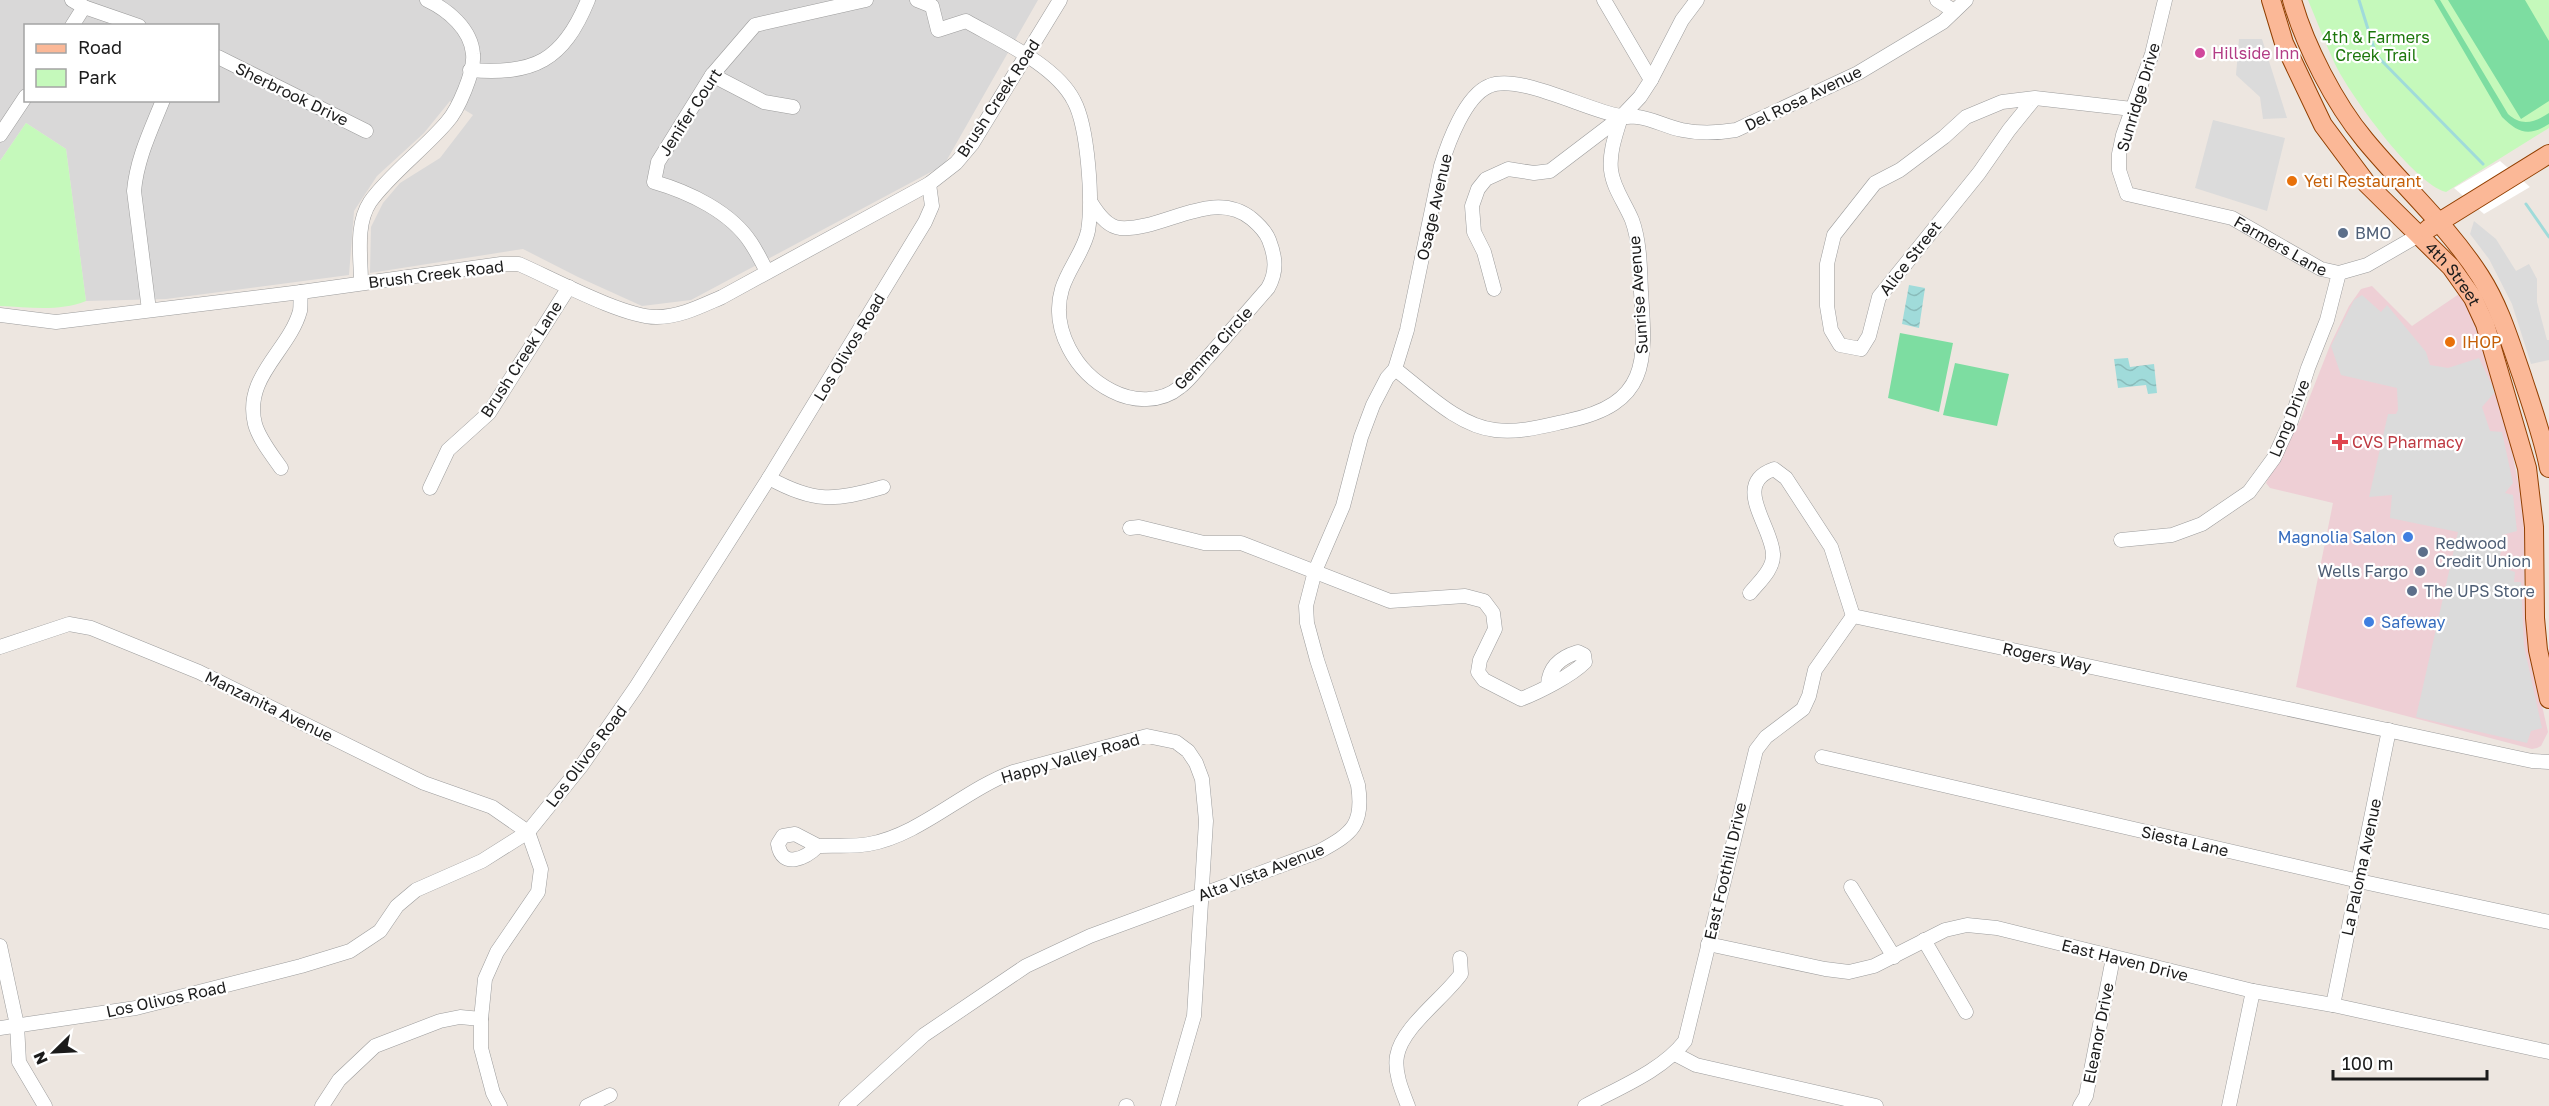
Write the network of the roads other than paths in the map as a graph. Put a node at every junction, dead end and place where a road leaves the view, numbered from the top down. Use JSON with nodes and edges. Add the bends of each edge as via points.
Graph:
{"nodes":[{"id":1,"x":427,"y":0,"type":"edge"},
{"id":2,"x":588,"y":0,"type":"edge"},
{"id":3,"x":866,"y":0,"type":"edge"},
{"id":4,"x":917,"y":0,"type":"edge"},
{"id":5,"x":1060,"y":0,"type":"edge"},
{"id":6,"x":1604,"y":0,"type":"edge"},
{"id":7,"x":1696,"y":0,"type":"edge"},
{"id":8,"x":1937,"y":0,"type":"edge"},
{"id":9,"x":1966,"y":0,"type":"edge"},
{"id":10,"x":2165,"y":0,"type":"edge"},
{"id":11,"x":2271,"y":0,"type":"edge"},
{"id":12,"x":2292,"y":0,"type":"edge"},
{"id":13,"x":78,"y":4,"type":"edge"},
{"id":14,"x":1954,"y":11,"type":"junction"},
{"id":15,"x":73,"y":24,"type":"edge"},
{"id":16,"x":133,"y":24,"type":"edge"},
{"id":17,"x":1027,"y":56,"type":"junction"},
{"id":18,"x":219,"y":58,"type":"edge"},
{"id":19,"x":470,"y":70,"type":"junction"},
{"id":20,"x":712,"y":75,"type":"junction"},
{"id":21,"x":1651,"y":80,"type":"junction"},
{"id":22,"x":2035,"y":98,"type":"junction"},
{"id":23,"x":24,"y":99,"type":"edge"},
{"id":24,"x":162,"y":102,"type":"edge"},
{"id":25,"x":792,"y":107,"type":"dead end"},
{"id":26,"x":2132,"y":109,"type":"junction"},
{"id":27,"x":1621,"y":117,"type":"junction"},
{"id":28,"x":366,"y":131,"type":"dead end"},
{"id":29,"x":0,"y":135,"type":"edge"},
{"id":30,"x":2549,"y":154,"type":"edge"},
{"id":31,"x":928,"y":184,"type":"junction"},
{"id":32,"x":2127,"y":194,"type":"joint"},
{"id":33,"x":1090,"y":201,"type":"junction"},
{"id":34,"x":2438,"y":222,"type":"junction"},
{"id":35,"x":1116,"y":228,"type":"junction"},
{"id":36,"x":2419,"y":235,"type":"junction"},
{"id":37,"x":1086,"y":238,"type":"junction"},
{"id":38,"x":767,"y":272,"type":"junction"},
{"id":39,"x":2339,"y":273,"type":"junction"},
{"id":40,"x":361,"y":283,"type":"junction"},
{"id":41,"x":568,"y":286,"type":"junction"},
{"id":42,"x":1494,"y":289,"type":"dead end"},
{"id":43,"x":301,"y":292,"type":"junction"},
{"id":44,"x":149,"y":310,"type":"junction"},
{"id":45,"x":0,"y":315,"type":"edge"},
{"id":46,"x":1395,"y":369,"type":"junction"},
{"id":47,"x":281,"y":468,"type":"dead end"},
{"id":48,"x":2549,"y":468,"type":"edge"},
{"id":49,"x":769,"y":478,"type":"junction"},
{"id":50,"x":883,"y":487,"type":"dead end"},
{"id":51,"x":430,"y":488,"type":"dead end"},
{"id":52,"x":1130,"y":528,"type":"dead end"},
{"id":53,"x":2121,"y":540,"type":"dead end"},
{"id":54,"x":1315,"y":572,"type":"junction"},
{"id":55,"x":1750,"y":593,"type":"dead end"},
{"id":56,"x":1853,"y":616,"type":"junction"},
{"id":57,"x":0,"y":647,"type":"edge"},
{"id":58,"x":1548,"y":685,"type":"dead end"},
{"id":59,"x":2549,"y":699,"type":"edge"},
{"id":60,"x":2389,"y":730,"type":"junction"},
{"id":61,"x":1822,"y":757,"type":"dead end"},
{"id":62,"x":2549,"y":762,"type":"edge"},
{"id":63,"x":528,"y":832,"type":"junction"},
{"id":64,"x":818,"y":846,"type":"dead end"},
{"id":65,"x":2358,"y":881,"type":"junction"},
{"id":66,"x":1851,"y":887,"type":"dead end"},
{"id":67,"x":1202,"y":896,"type":"junction"},
{"id":68,"x":2549,"y":922,"type":"edge"},
{"id":69,"x":1924,"y":940,"type":"junction"},
{"id":70,"x":1708,"y":944,"type":"junction"},
{"id":71,"x":0,"y":946,"type":"edge"},
{"id":72,"x":1894,"y":957,"type":"junction"},
{"id":73,"x":1460,"y":958,"type":"dead end"},
{"id":74,"x":2114,"y":958,"type":"junction"},
{"id":75,"x":2253,"y":991,"type":"junction"},
{"id":76,"x":2333,"y":1005,"type":"junction"},
{"id":77,"x":1966,"y":1012,"type":"dead end"},
{"id":78,"x":481,"y":1019,"type":"junction"},
{"id":79,"x":16,"y":1025,"type":"junction"},
{"id":80,"x":0,"y":1028,"type":"edge"},
{"id":81,"x":2549,"y":1052,"type":"edge"},
{"id":82,"x":1675,"y":1054,"type":"junction"},
{"id":83,"x":610,"y":1095,"type":"dead end"},
{"id":84,"x":45,"y":1106,"type":"edge"},
{"id":85,"x":322,"y":1106,"type":"edge"},
{"id":86,"x":500,"y":1106,"type":"edge"},
{"id":87,"x":587,"y":1106,"type":"edge"},
{"id":88,"x":846,"y":1106,"type":"edge"},
{"id":89,"x":1168,"y":1106,"type":"edge"},
{"id":90,"x":1408,"y":1106,"type":"edge"},
{"id":91,"x":1585,"y":1106,"type":"edge"},
{"id":92,"x":1876,"y":1106,"type":"edge"},
{"id":93,"x":2080,"y":1106,"type":"edge"},
{"id":94,"x":2229,"y":1106,"type":"edge"}],
"edges":[{"from":1,"to":19,"type":"street","via":[[452,15],[461,27],[474,55]]},
{"from":2,"to":19,"type":"street","via":[[561,47],[542,62],[514,71]]},
{"from":3,"to":20,"type":"street","name":"Jenifer Court","via":[[754,26]]},
{"from":4,"to":17,"type":"street","via":[[932,6],[938,30],[966,21]]},
{"from":5,"to":17,"type":"street","name":"Brush Creek Road"},
{"from":6,"to":21,"type":"street"},
{"from":7,"to":21,"type":"street","name":"Sunrise Avenue"},
{"from":8,"to":14,"type":"street"},
{"from":9,"to":14,"type":"street","name":"Del Rosa Avenue"},
{"from":10,"to":26,"type":"street","name":"Sunridge Drive","via":[[2152,54]]},
{"from":11,"to":36,"type":"main road","name":"4th Street","via":[[2284,43],[2323,125],[2367,183]]},
{"from":12,"to":34,"type":"main road","name":"4th Street","via":[[2310,48],[2363,138]]},
{"from":13,"to":15,"type":"street"},
{"from":13,"to":16,"type":"street"},
{"from":14,"to":27,"type":"street","name":"Del Rosa Avenue","via":[[1943,22],[1858,72],[1736,130],[1715,134],[1638,117]]},
{"from":17,"to":31,"type":"street","name":"Brush Creek Road","via":[[972,144],[956,163]]},
{"from":17,"to":33,"type":"street","name":"Gemma Circle","via":[[1064,85],[1077,107]]},
{"from":18,"to":28,"type":"street","name":"Sherbrook Drive"},
{"from":19,"to":40,"type":"street","via":[[465,92],[449,121],[370,203],[360,226]]},
{"from":20,"to":25,"type":"street","via":[[764,102]]},
{"from":20,"to":38,"type":"street","name":"Jenifer Court","via":[[658,162],[654,182],[677,188],[732,222],[750,242]]},
{"from":21,"to":27,"type":"street","name":"Sunrise Avenue"},
{"from":22,"to":22,"type":"street","name":"Alice Street","via":[[2002,102],[1966,117],[1900,170],[1875,183],[1834,235],[1827,264],[1827,306],[1840,345],[1861,349],[1869,336],[1879,297]]},
{"from":22,"to":26,"type":"street","name":"Alice Street"},
{"from":23,"to":29,"type":"street"},
{"from":24,"to":44,"type":"street","via":[[142,152],[134,191]]},
{"from":26,"to":32,"type":"street","name":"Sunridge Drive","via":[[2119,154],[2119,170]]},
{"from":27,"to":42,"type":"street","via":[[1550,171],[1508,169],[1486,179],[1478,189],[1472,206],[1474,232]]},
{"from":27,"to":46,"type":"street","name":"Osage Avenue","via":[[1523,85],[1501,82],[1478,93],[1449,140],[1441,166],[1407,330]]},
{"from":27,"to":46,"type":"street","name":"Sunrise Avenue","via":[[1610,159],[1611,172],[1639,249],[1645,343],[1643,363],[1625,396],[1576,420],[1528,430],[1495,430],[1454,414]]},
{"from":30,"to":34,"type":"main road","name":"Farmers Lane"},
{"from":31,"to":38,"type":"street","name":"Brush Creek Road"},
{"from":31,"to":49,"type":"street","name":"Los Olivos Road","via":[[932,206],[925,222]]},
{"from":32,"to":39,"type":"street","name":"Farmers Lane","via":[[2232,218],[2321,268]]},
{"from":33,"to":35,"type":"street","via":[[1098,214]]},
{"from":33,"to":37,"type":"street","name":"Gemma Circle"},
{"from":34,"to":36,"type":"main road","name":"Farmers Lane"},
{"from":34,"to":48,"type":"main road","name":"4th Street","via":[[2481,277],[2501,317]]},
{"from":35,"to":37,"type":"street","name":"Gemma Circle"},
{"from":35,"to":37,"type":"street","name":"Gemma Circle","via":[[1139,228],[1223,206],[1237,209],[1259,225],[1275,257],[1275,276],[1268,288],[1181,387],[1156,398],[1142,400],[1112,391],[1076,363],[1069,348],[1059,303]]},
{"from":36,"to":39,"type":"street","name":"Farmers Lane","via":[[2367,265]]},
{"from":36,"to":59,"type":"main road","name":"4th Street","via":[[2451,267],[2473,298],[2491,342],[2522,444],[2534,527],[2538,650]]},
{"from":38,"to":41,"type":"street","name":"Brush Creek Road","via":[[722,297],[660,317],[626,311]]},
{"from":39,"to":53,"type":"street","name":"Long Drive","via":[[2327,320],[2290,421],[2274,458],[2249,492],[2202,525],[2172,535]]},
{"from":40,"to":41,"type":"street","name":"Brush Creek Road","via":[[519,264]]},
{"from":40,"to":43,"type":"street","name":"Brush Creek Road"},
{"from":41,"to":51,"type":"street","name":"Brush Creek Lane","via":[[489,413],[448,450]]},
{"from":43,"to":44,"type":"street","name":"Brush Creek Road"},
{"from":43,"to":47,"type":"street","via":[[300,310],[257,384],[253,400],[255,425]]},
{"from":44,"to":45,"type":"street","name":"Brush Creek Road","via":[[56,322]]},
{"from":46,"to":54,"type":"street","name":"Alta Vista Avenue","via":[[1372,405],[1343,506]]},
{"from":49,"to":50,"type":"street","via":[[796,493],[825,498]]},
{"from":49,"to":63,"type":"street","name":"Los Olivos Road","via":[[636,687],[582,765]]},
{"from":52,"to":54,"type":"street","via":[[1204,543],[1241,543]]},
{"from":54,"to":58,"type":"street","via":[[1390,601],[1465,596],[1484,602],[1493,613],[1495,629],[1480,660],[1478,672],[1484,680],[1521,699]]},
{"from":54,"to":67,"type":"street","name":"Alta Vista Avenue","via":[[1308,594],[1307,623],[1358,785],[1358,821],[1341,839],[1320,851]]},
{"from":55,"to":56,"type":"street","via":[[1770,567],[1773,554],[1754,493],[1756,480],[1774,469],[1786,478],[1831,547]]},
{"from":56,"to":60,"type":"street","name":"Rogers Way"},
{"from":56,"to":70,"type":"street","name":"East Foothill Drive","via":[[1815,670],[1803,709],[1766,737],[1756,750]]},
{"from":57,"to":63,"type":"street","name":"Manzanita Avenue","via":[[69,624],[92,628],[199,672],[424,783],[492,807]]},
{"from":60,"to":62,"type":"street","name":"Rogers Way"},
{"from":60,"to":65,"type":"street","name":"La Paloma Avenue"},
{"from":61,"to":65,"type":"street","name":"Siesta Lane"},
{"from":63,"to":78,"type":"street","via":[[541,869],[538,892],[496,952],[485,979]]},
{"from":63,"to":79,"type":"street","name":"Los Olivos Road","via":[[482,861],[416,890],[397,906],[380,931],[350,951],[136,1008]]},
{"from":64,"to":67,"type":"street","name":"Happy Valley Road","via":[[869,844],[890,838],[996,778],[1130,739],[1164,738],[1188,751],[1202,779],[1206,821]]},
{"from":65,"to":68,"type":"street","name":"Siesta Lane"},
{"from":65,"to":76,"type":"street","name":"La Paloma Avenue"},
{"from":66,"to":72,"type":"street"},
{"from":67,"to":88,"type":"street","name":"Alta Vista Avenue","via":[[1090,936],[1026,966],[924,1035]]},
{"from":67,"to":89,"type":"street","name":"Happy Valley Road","via":[[1194,1016]]},
{"from":69,"to":72,"type":"street","name":"East Haven Drive"},
{"from":69,"to":74,"type":"street","name":"East Haven Drive","via":[[1967,925],[1997,928]]},
{"from":69,"to":77,"type":"street"},
{"from":70,"to":72,"type":"street","name":"East Haven Drive","via":[[1849,972]]},
{"from":70,"to":82,"type":"street","name":"East Foothill Drive","via":[[1685,1041]]},
{"from":71,"to":79,"type":"street"},
{"from":73,"to":90,"type":"street","via":[[1461,974],[1406,1036],[1397,1056],[1400,1085]]},
{"from":74,"to":75,"type":"street","name":"East Haven Drive"},
{"from":74,"to":93,"type":"street","name":"Eleanor Drive","via":[[2086,1096]]},
{"from":75,"to":76,"type":"street","name":"East Haven Drive"},
{"from":75,"to":94,"type":"street"},
{"from":76,"to":81,"type":"street","name":"East Haven Drive"},
{"from":78,"to":85,"type":"street","via":[[460,1017],[441,1021],[375,1046],[339,1080]]},
{"from":78,"to":86,"type":"street","via":[[481,1048],[492,1093]]},
{"from":79,"to":80,"type":"street","name":"Los Olivos Road"},
{"from":79,"to":84,"type":"street","via":[[19,1062]]},
{"from":82,"to":91,"type":"street"},
{"from":82,"to":92,"type":"street","via":[[1696,1065]]},
{"from":83,"to":87,"type":"street"}]}
